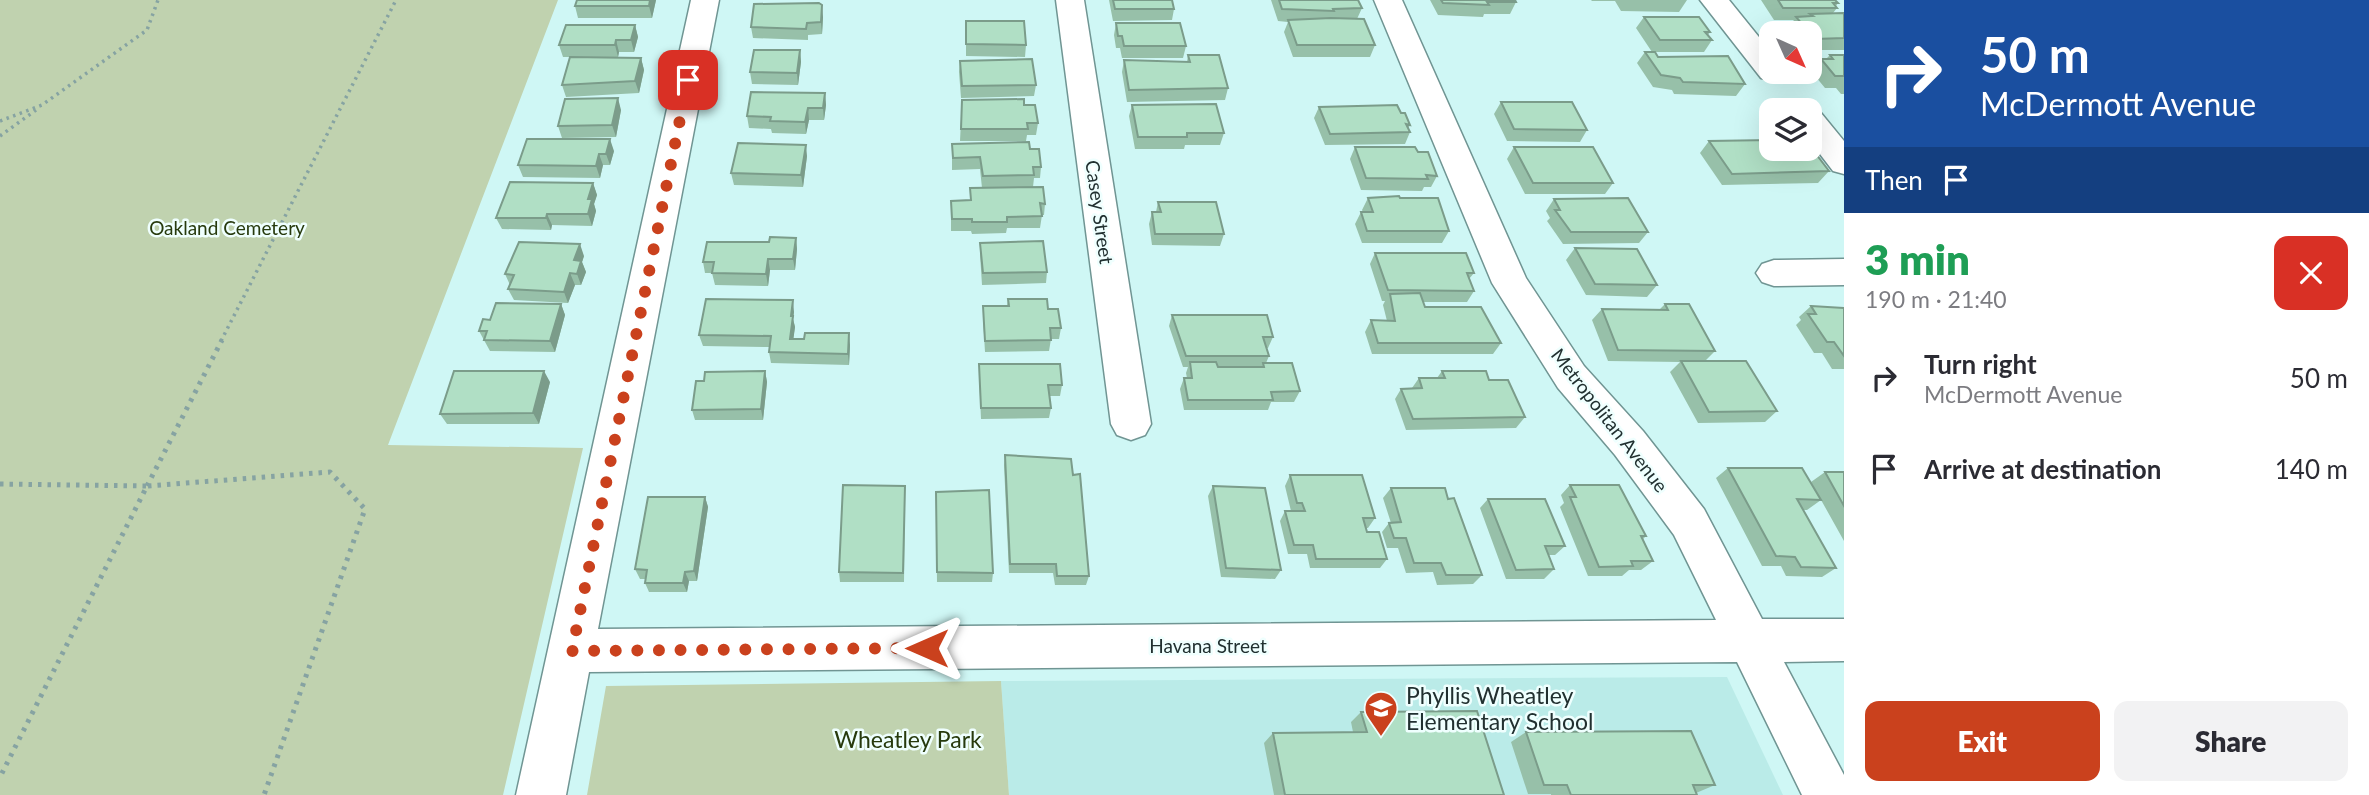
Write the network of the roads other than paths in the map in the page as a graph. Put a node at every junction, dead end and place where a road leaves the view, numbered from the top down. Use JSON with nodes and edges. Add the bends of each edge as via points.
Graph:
{"nodes":[{"id":1,"x":705,"y":0,"type":"edge"},
{"id":2,"x":1070,"y":0,"type":"edge"},
{"id":3,"x":1388,"y":0,"type":"edge"},
{"id":4,"x":1714,"y":0,"type":"edge"},
{"id":5,"x":1789,"y":94,"type":"edge"},
{"id":6,"x":1844,"y":163,"type":"edge"},
{"id":7,"x":1844,"y":272,"type":"edge"},
{"id":8,"x":1774,"y":273,"type":"dead end"},
{"id":9,"x":1131,"y":424,"type":"dead end"},
{"id":10,"x":1844,"y":640,"type":"edge"},
{"id":11,"x":1749,"y":641,"type":"junction"},
{"id":12,"x":572,"y":651,"type":"junction"},
{"id":13,"x":541,"y":795,"type":"edge"},
{"id":14,"x":1828,"y":795,"type":"edge"}],
"edges":[{"from":1,"to":12,"type":"street"},
{"from":2,"to":9,"type":"street","name":"Casey Street"},
{"from":3,"to":11,"type":"street","name":"Metropolitan Avenue","via":[[1510,283],[1571,377],[1689,522]]},
{"from":4,"to":5,"type":"street"},
{"from":5,"to":6,"type":"street"},
{"from":7,"to":8,"type":"street"},
{"from":10,"to":11,"type":"street","name":"Havana Street"},
{"from":11,"to":12,"type":"street","name":"Havana Street"},
{"from":11,"to":14,"type":"street","name":"Metropolitan Avenue"},
{"from":12,"to":13,"type":"street"}]}
